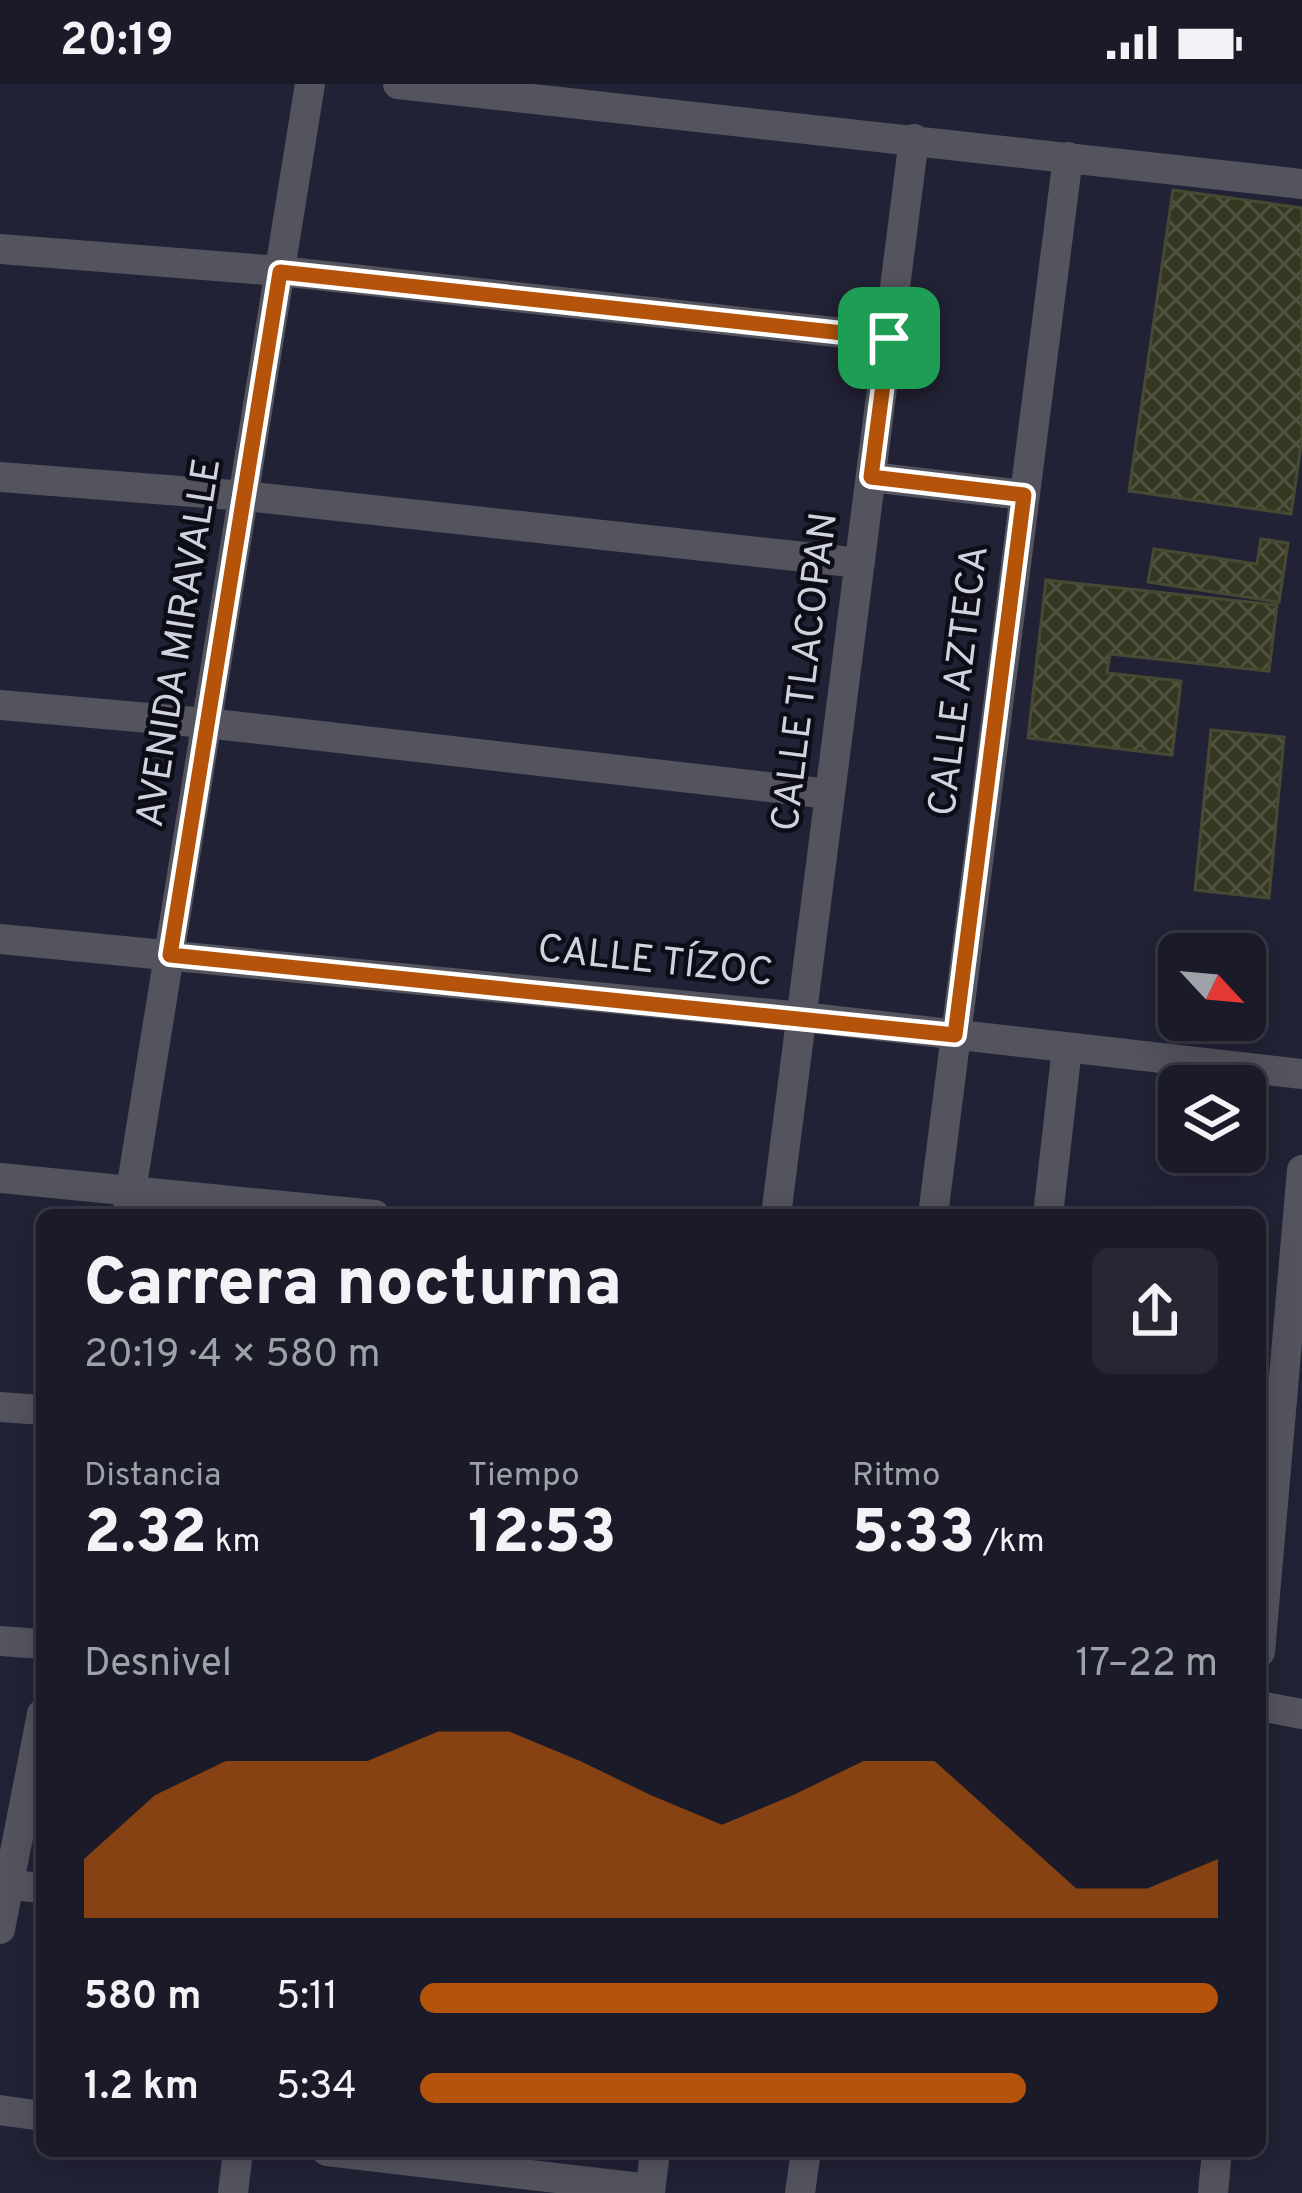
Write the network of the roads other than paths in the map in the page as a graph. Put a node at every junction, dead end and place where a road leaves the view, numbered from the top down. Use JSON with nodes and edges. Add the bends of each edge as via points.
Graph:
{"nodes":[{"id":1,"x":310,"y":84,"type":"edge"},
{"id":2,"x":398,"y":84,"type":"edge"},
{"id":3,"x":914,"y":140,"type":"junction"},
{"id":4,"x":1068,"y":158,"type":"junction"},
{"id":5,"x":1302,"y":184,"type":"edge"},
{"id":6,"x":0,"y":249,"type":"edge"},
{"id":7,"x":280,"y":272,"type":"junction"},
{"id":8,"x":889,"y":338,"type":"junction"},
{"id":9,"x":0,"y":477,"type":"edge"},
{"id":10,"x":871,"y":477,"type":"junction"},
{"id":11,"x":1024,"y":495,"type":"junction"},
{"id":12,"x":244,"y":496,"type":"junction"},
{"id":13,"x":860,"y":563,"type":"junction"},
{"id":14,"x":0,"y":705,"type":"edge"},
{"id":15,"x":206,"y":723,"type":"junction"},
{"id":16,"x":830,"y":794,"type":"junction"},
{"id":17,"x":0,"y":939,"type":"edge"},
{"id":18,"x":170,"y":955,"type":"junction"},
{"id":19,"x":802,"y":1017,"type":"junction"},
{"id":20,"x":955,"y":1035,"type":"junction"},
{"id":21,"x":1066,"y":1048,"type":"junction"},
{"id":22,"x":1302,"y":1074,"type":"edge"},
{"id":23,"x":1302,"y":1170,"type":"edge"},
{"id":24,"x":0,"y":1178,"type":"edge"},
{"id":25,"x":129,"y":1203,"type":"edge"},
{"id":26,"x":252,"y":1209,"type":"edge"},
{"id":27,"x":777,"y":1209,"type":"edge"},
{"id":28,"x":934,"y":1209,"type":"edge"},
{"id":29,"x":1049,"y":1209,"type":"edge"},
{"id":30,"x":0,"y":1407,"type":"edge"},
{"id":31,"x":36,"y":1410,"type":"edge"},
{"id":32,"x":1269,"y":1433,"type":"edge"},
{"id":33,"x":1266,"y":1506,"type":"edge"},
{"id":34,"x":0,"y":1641,"type":"edge"},
{"id":35,"x":36,"y":1644,"type":"edge"},
{"id":36,"x":1266,"y":1707,"type":"edge"},
{"id":37,"x":1302,"y":1714,"type":"edge"},
{"id":38,"x":36,"y":1757,"type":"edge"},
{"id":39,"x":18,"y":1886,"type":"edge"},
{"id":40,"x":0,"y":1929,"type":"edge"},
{"id":41,"x":0,"y":2110,"type":"edge"},
{"id":42,"x":36,"y":2115,"type":"edge"},
{"id":43,"x":237,"y":2157,"type":"edge"},
{"id":44,"x":352,"y":2157,"type":"edge"},
{"id":45,"x":654,"y":2157,"type":"edge"},
{"id":46,"x":805,"y":2157,"type":"edge"},
{"id":47,"x":1217,"y":2157,"type":"edge"},
{"id":48,"x":444,"y":2179,"type":"edge"},
{"id":49,"x":650,"y":2191,"type":"edge"},
{"id":50,"x":233,"y":2193,"type":"edge"},
{"id":51,"x":800,"y":2193,"type":"edge"},
{"id":52,"x":1214,"y":2193,"type":"edge"}],
"edges":[{"from":1,"to":7,"type":"street","name":"AVENIDA MIRAVALLE"},
{"from":2,"to":3,"type":"street"},
{"from":3,"to":4,"type":"street"},
{"from":3,"to":8,"type":"street","name":"CALLE TLACOPAN"},
{"from":4,"to":5,"type":"street"},
{"from":4,"to":11,"type":"street","name":"CALLE AZTECA"},
{"from":6,"to":7,"type":"street"},
{"from":7,"to":8,"type":"street"},
{"from":7,"to":12,"type":"street","name":"AVENIDA MIRAVALLE"},
{"from":8,"to":10,"type":"street","name":"CALLE TLACOPAN"},
{"from":9,"to":12,"type":"street"},
{"from":10,"to":11,"type":"street"},
{"from":10,"to":13,"type":"street","name":"CALLE TLACOPAN"},
{"from":11,"to":20,"type":"street","name":"CALLE AZTECA"},
{"from":12,"to":13,"type":"street"},
{"from":12,"to":15,"type":"street","name":"AVENIDA MIRAVALLE"},
{"from":13,"to":16,"type":"street","name":"CALLE TLACOPAN"},
{"from":14,"to":15,"type":"street"},
{"from":15,"to":16,"type":"street"},
{"from":15,"to":18,"type":"street","name":"AVENIDA MIRAVALLE"},
{"from":16,"to":19,"type":"street","name":"CALLE TLACOPAN"},
{"from":17,"to":18,"type":"street","name":"CALLE TÍZOC"},
{"from":18,"to":19,"type":"street","name":"CALLE TÍZOC"},
{"from":18,"to":25,"type":"street","name":"AVENIDA MIRAVALLE"},
{"from":19,"to":20,"type":"street","name":"CALLE TÍZOC"},
{"from":19,"to":27,"type":"street","name":"CALLE TLACOPAN"},
{"from":20,"to":21,"type":"street","name":"CALLE TÍZOC"},
{"from":20,"to":28,"type":"street","name":"CALLE AZTECA"},
{"from":21,"to":22,"type":"street","name":"CALLE TÍZOC"},
{"from":21,"to":29,"type":"street"},
{"from":23,"to":32,"type":"street"},
{"from":24,"to":25,"type":"street"},
{"from":25,"to":26,"type":"street"},
{"from":30,"to":31,"type":"street"},
{"from":32,"to":33,"type":"street"},
{"from":34,"to":35,"type":"street"},
{"from":36,"to":37,"type":"street"},
{"from":38,"to":39,"type":"street"},
{"from":39,"to":40,"type":"street"},
{"from":41,"to":42,"type":"street"},
{"from":43,"to":50,"type":"street"},
{"from":44,"to":48,"type":"street"},
{"from":45,"to":49,"type":"street"},
{"from":46,"to":51,"type":"street"},
{"from":47,"to":52,"type":"street"},
{"from":48,"to":49,"type":"street"}]}
